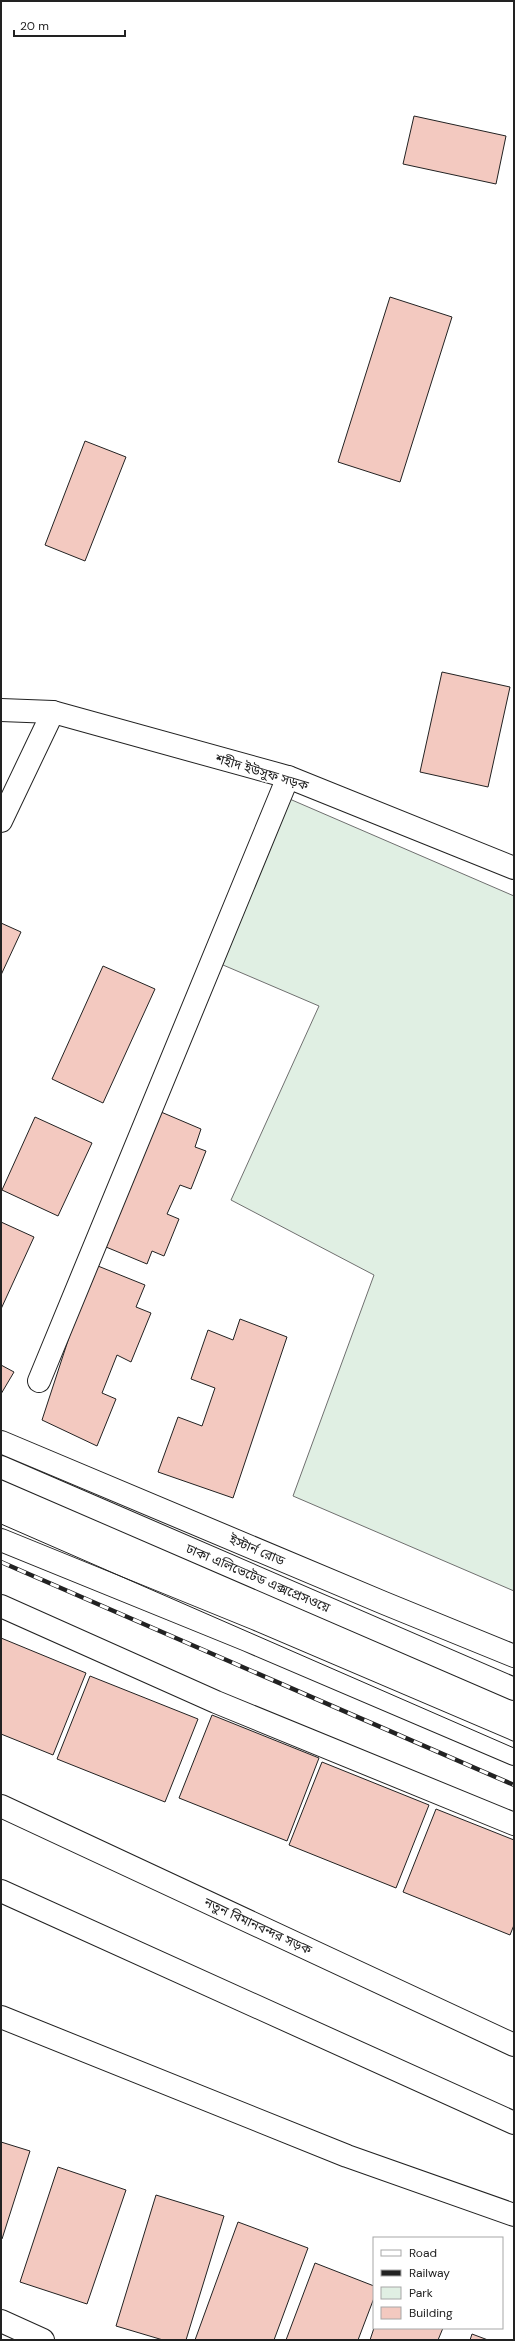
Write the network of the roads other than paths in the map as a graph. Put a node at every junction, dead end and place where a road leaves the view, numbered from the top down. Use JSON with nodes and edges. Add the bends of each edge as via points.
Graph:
{"nodes":[{"id":1,"x":1,"y":710,"type":"edge"},
{"id":2,"x":53,"y":712,"type":"junction"},
{"id":3,"x":288,"y":777,"type":"junction"},
{"id":4,"x":1,"y":821,"type":"edge"},
{"id":5,"x":514,"y":868,"type":"edge"},
{"id":6,"x":39,"y":1381,"type":"dead end"},
{"id":7,"x":1,"y":1442,"type":"edge"},
{"id":8,"x":1,"y":1467,"type":"edge"},
{"id":9,"x":1,"y":1540,"type":"edge"},
{"id":10,"x":1,"y":1606,"type":"edge"},
{"id":11,"x":514,"y":1656,"type":"edge"},
{"id":12,"x":514,"y":1689,"type":"edge"},
{"id":13,"x":514,"y":1754,"type":"edge"},
{"id":14,"x":1,"y":1806,"type":"edge"},
{"id":15,"x":514,"y":1824,"type":"edge"},
{"id":16,"x":1,"y":1891,"type":"edge"},
{"id":17,"x":1,"y":2017,"type":"edge"},
{"id":18,"x":514,"y":2045,"type":"edge"},
{"id":19,"x":514,"y":2123,"type":"edge"},
{"id":20,"x":514,"y":2215,"type":"edge"},
{"id":21,"x":1,"y":2321,"type":"edge"},
{"id":22,"x":43,"y":2340,"type":"edge"}],
"edges":[{"from":1,"to":2,"type":"main road","name":"শহীদ ইউসুফ সড়ক"},
{"from":2,"to":3,"type":"main road","name":"শহীদ ইউসুফ সড়ক"},
{"from":2,"to":4,"type":"main road"},
{"from":3,"to":5,"type":"main road","name":"শহীদ ইউসুফ সড়ক"},
{"from":3,"to":6,"type":"main road"},
{"from":7,"to":11,"type":"main road","name":"ইস্টার্ন রোড"},
{"from":8,"to":12,"type":"main road","name":"ঢাকা এলিভেটেড এক্সপ্রেসওয়ে"},
{"from":9,"to":13,"type":"main road","via":[[240,1637]]},
{"from":10,"to":15,"type":"main road","via":[[216,1702]]},
{"from":14,"to":18,"type":"main road","name":"নতুন বিমানবন্দর সড়ক"},
{"from":16,"to":19,"type":"main road"},
{"from":17,"to":20,"type":"main road","via":[[347,2156]]},
{"from":21,"to":22,"type":"main road"}]}
